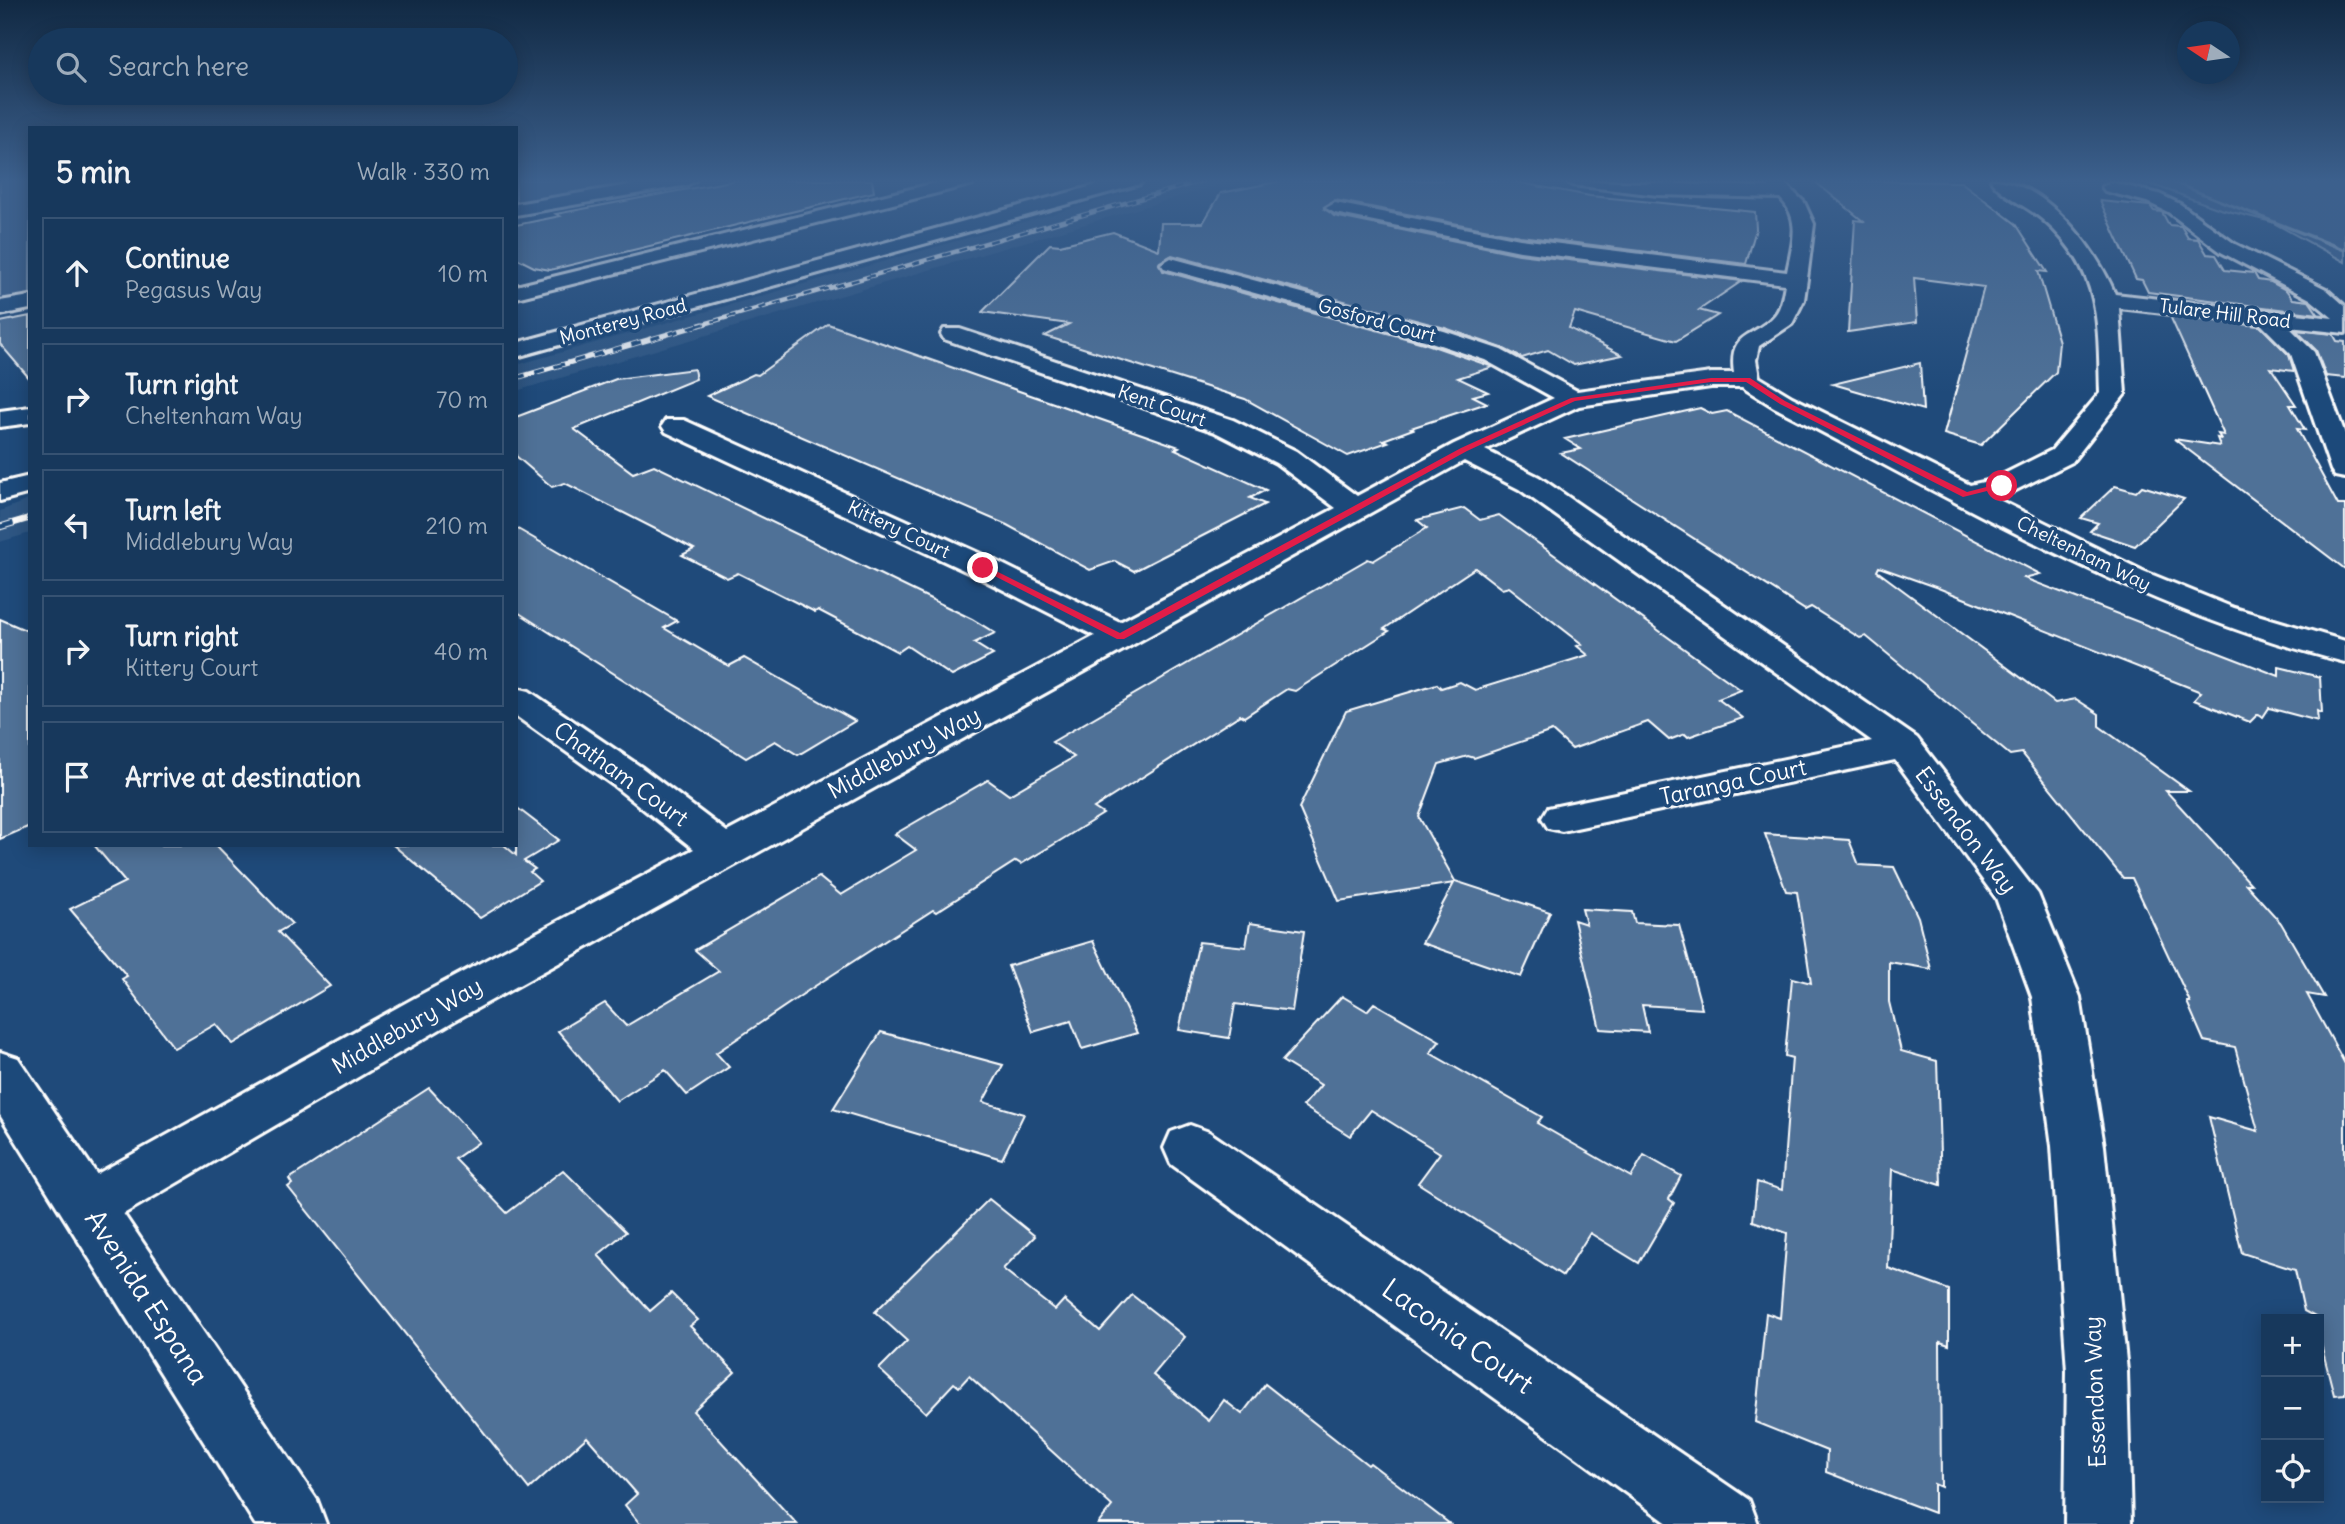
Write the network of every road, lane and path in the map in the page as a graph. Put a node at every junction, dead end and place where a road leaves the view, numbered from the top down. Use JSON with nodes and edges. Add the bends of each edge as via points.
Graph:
{"nodes":[{"id":1,"x":675,"y":251,"type":"edge"},
{"id":2,"x":813,"y":251,"type":"edge"},
{"id":3,"x":875,"y":251,"type":"edge"},
{"id":4,"x":1577,"y":251,"type":"edge"},
{"id":5,"x":1801,"y":251,"type":"edge"},
{"id":6,"x":2085,"y":251,"type":"edge"},
{"id":7,"x":2234,"y":251,"type":"edge"},
{"id":8,"x":1171,"y":264,"type":"dead end"},
{"id":9,"x":1797,"y":279,"type":"junction"},
{"id":10,"x":519,"y":289,"type":"edge"},
{"id":11,"x":2106,"y":299,"type":"junction"},
{"id":12,"x":28,"y":302,"type":"edge"},
{"id":13,"x":0,"y":308,"type":"edge"},
{"id":14,"x":2345,"y":317,"type":"edge"},
{"id":15,"x":2267,"y":319,"type":"junction"},
{"id":16,"x":543,"y":322,"type":"dead end"},
{"id":17,"x":2345,"y":326,"type":"edge"},
{"id":18,"x":952,"y":334,"type":"dead end"},
{"id":19,"x":518,"y":349,"type":"edge"},
{"id":20,"x":1747,"y":380,"type":"junction"},
{"id":21,"x":1573,"y":399,"type":"junction"},
{"id":22,"x":28,"y":415,"type":"edge"},
{"id":23,"x":0,"y":419,"type":"edge"},
{"id":24,"x":675,"y":426,"type":"dead end"},
{"id":25,"x":1464,"y":450,"type":"junction"},
{"id":26,"x":28,"y":459,"type":"edge"},
{"id":27,"x":0,"y":466,"type":"edge"},
{"id":28,"x":2345,"y":470,"type":"edge"},
{"id":29,"x":28,"y":485,"type":"edge"},
{"id":30,"x":0,"y":492,"type":"edge"},
{"id":31,"x":1966,"y":495,"type":"junction"},
{"id":32,"x":1356,"y":509,"type":"junction"},
{"id":33,"x":1121,"y":636,"type":"junction"},
{"id":34,"x":2345,"y":652,"type":"edge"},
{"id":35,"x":518,"y":700,"type":"edge"},
{"id":36,"x":1904,"y":746,"type":"junction"},
{"id":37,"x":1562,"y":818,"type":"dead end"},
{"id":38,"x":724,"y":850,"type":"junction"},
{"id":39,"x":0,"y":1072,"type":"edge"},
{"id":40,"x":1190,"y":1148,"type":"dead end"},
{"id":41,"x":89,"y":1206,"type":"junction"},
{"id":42,"x":293,"y":1524,"type":"edge"},
{"id":43,"x":1725,"y":1524,"type":"edge"},
{"id":44,"x":2098,"y":1524,"type":"edge"}],
"edges":[{"from":1,"to":10,"type":"street"},
{"from":2,"to":16,"type":"street","name":"Monterey Road"},
{"from":3,"to":19,"type":"street","name":"Monterey Road"},
{"from":4,"to":9,"type":"street"},
{"from":5,"to":9,"type":"street"},
{"from":6,"to":11,"type":"street"},
{"from":7,"to":14,"type":"street","via":[[2318,293]]},
{"from":8,"to":21,"type":"street","name":"Gosford Court","via":[[1493,355]]},
{"from":9,"to":20,"type":"street","via":[[1784,319],[1748,343],[1744,360]]},
{"from":11,"to":15,"type":"street","name":"Tulare Hill Road"},
{"from":11,"to":31,"type":"street","via":[[2113,394],[2062,456],[2002,486]]},
{"from":12,"to":13,"type":"street"},
{"from":15,"to":17,"type":"street","name":"Tulare Hill Road"},
{"from":15,"to":28,"type":"street","via":[[2302,352]]},
{"from":18,"to":32,"type":"street","name":"Kent Court","via":[[1224,426],[1286,457]]},
{"from":20,"to":21,"type":"street","name":"Middlebury Way","via":[[1711,380]]},
{"from":20,"to":31,"type":"street","name":"Cheltenham Way"},
{"from":21,"to":25,"type":"street","name":"Middlebury Way"},
{"from":22,"to":23,"type":"street"},
{"from":24,"to":33,"type":"street","name":"Kittery Court"},
{"from":25,"to":32,"type":"street","name":"Middlebury Way"},
{"from":25,"to":36,"type":"street","name":"Essendon Way","via":[[1529,483]]},
{"from":26,"to":27,"type":"street"},
{"from":29,"to":30,"type":"street"},
{"from":31,"to":34,"type":"street","name":"Cheltenham Way","via":[[2132,578],[2222,615]]},
{"from":32,"to":33,"type":"street","name":"Middlebury Way"},
{"from":33,"to":38,"type":"street","name":"Middlebury Way"},
{"from":35,"to":38,"type":"street","name":"Chatham Court"},
{"from":36,"to":37,"type":"street","name":"Taranga Court"},
{"from":36,"to":44,"type":"street","name":"Essendon Way","via":[[2016,894],[2056,997],[2078,1146],[2096,1358]]},
{"from":38,"to":41,"type":"street","name":"Middlebury Way"},
{"from":39,"to":41,"type":"street","name":"Avenida Espana"},
{"from":40,"to":43,"type":"street","name":"Laconia Court"},
{"from":41,"to":42,"type":"street","name":"Avenida Espana"}]}
